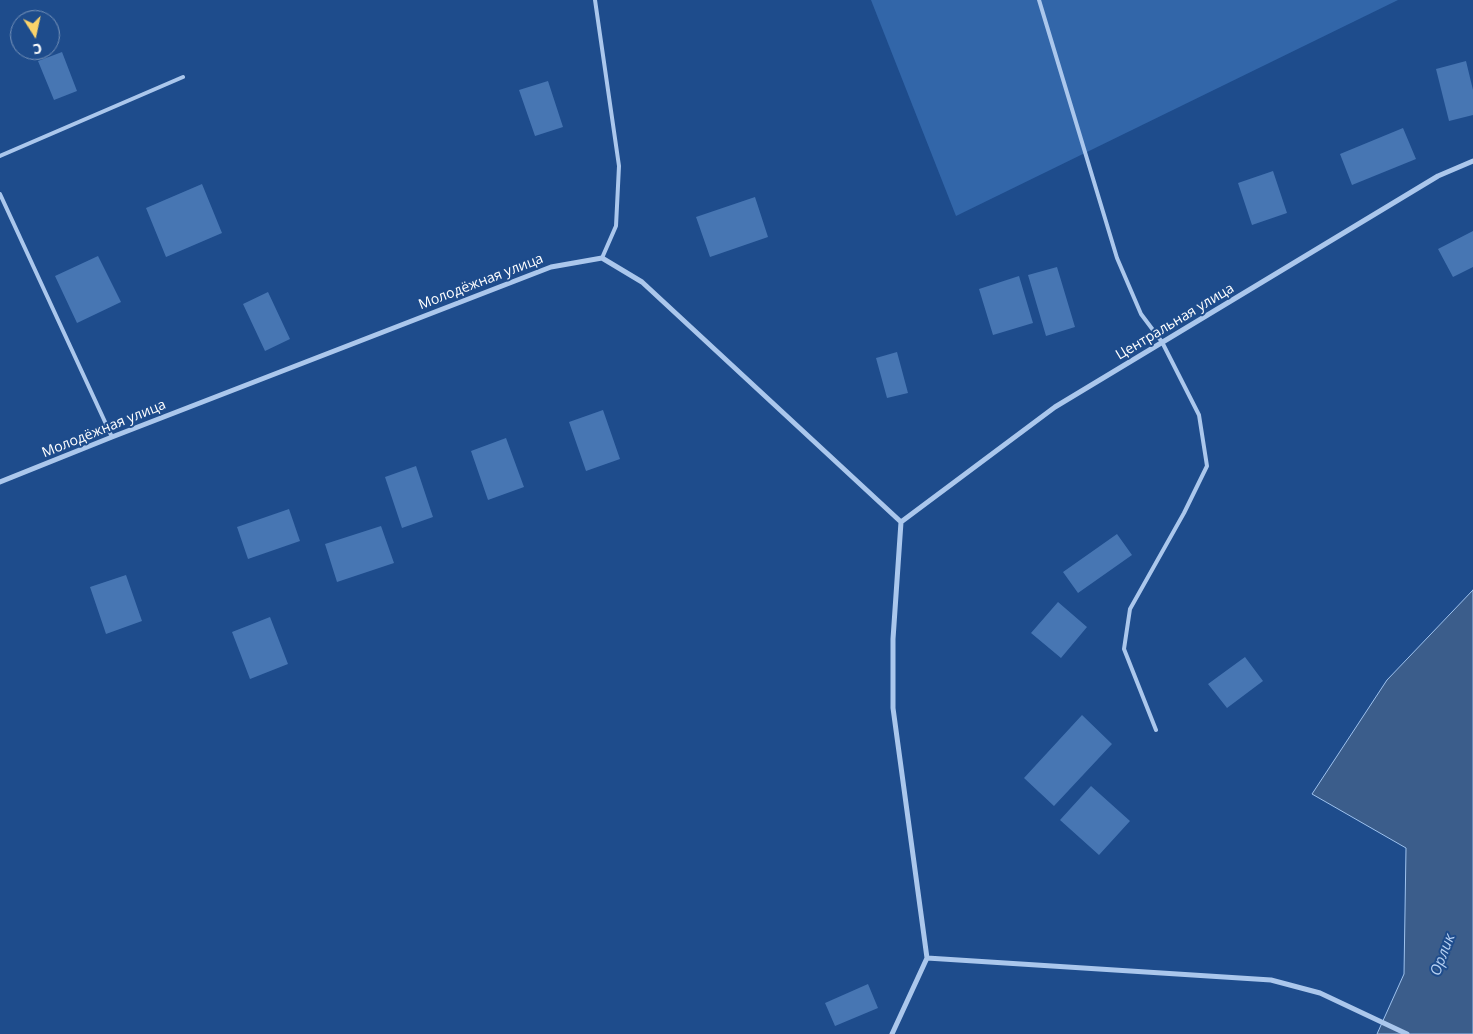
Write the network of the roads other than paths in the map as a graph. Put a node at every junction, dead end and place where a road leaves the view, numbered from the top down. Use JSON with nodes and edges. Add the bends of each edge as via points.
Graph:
{"nodes":[{"id":1,"x":595,"y":0,"type":"edge"},
{"id":2,"x":1040,"y":0,"type":"edge"},
{"id":3,"x":182,"y":77,"type":"dead end"},
{"id":4,"x":0,"y":156,"type":"edge"},
{"id":5,"x":1473,"y":161,"type":"edge"},
{"id":6,"x":0,"y":194,"type":"edge"},
{"id":7,"x":602,"y":258,"type":"junction"},
{"id":8,"x":1162,"y":342,"type":"junction"},
{"id":9,"x":112,"y":436,"type":"junction"},
{"id":10,"x":0,"y":482,"type":"edge"},
{"id":11,"x":901,"y":522,"type":"junction"},
{"id":12,"x":1156,"y":730,"type":"dead end"},
{"id":13,"x":927,"y":958,"type":"junction"},
{"id":14,"x":892,"y":1034,"type":"edge"},
{"id":15,"x":1407,"y":1034,"type":"edge"}],
"edges":[{"from":1,"to":7,"type":"lane","via":[[619,166],[616,226]]},
{"from":2,"to":8,"type":"lane","via":[[1117,258],[1141,314]]},
{"from":3,"to":4,"type":"lane"},
{"from":5,"to":8,"type":"street","name":"Центральная улица","via":[[1438,176]]},
{"from":6,"to":9,"type":"lane"},
{"from":7,"to":9,"type":"street","name":"Молодёжная улица","via":[[551,267]]},
{"from":7,"to":11,"type":"street","via":[[642,282]]},
{"from":8,"to":11,"type":"street","name":"Центральная улица","via":[[1055,407]]},
{"from":8,"to":12,"type":"lane","via":[[1199,415],[1207,466],[1130,609],[1124,649]]},
{"from":9,"to":10,"type":"street","name":"Молодёжная улица"},
{"from":11,"to":13,"type":"street","via":[[893,639],[893,708]]},
{"from":13,"to":14,"type":"street"},
{"from":13,"to":15,"type":"street","via":[[1270,980],[1320,992]]}]}
